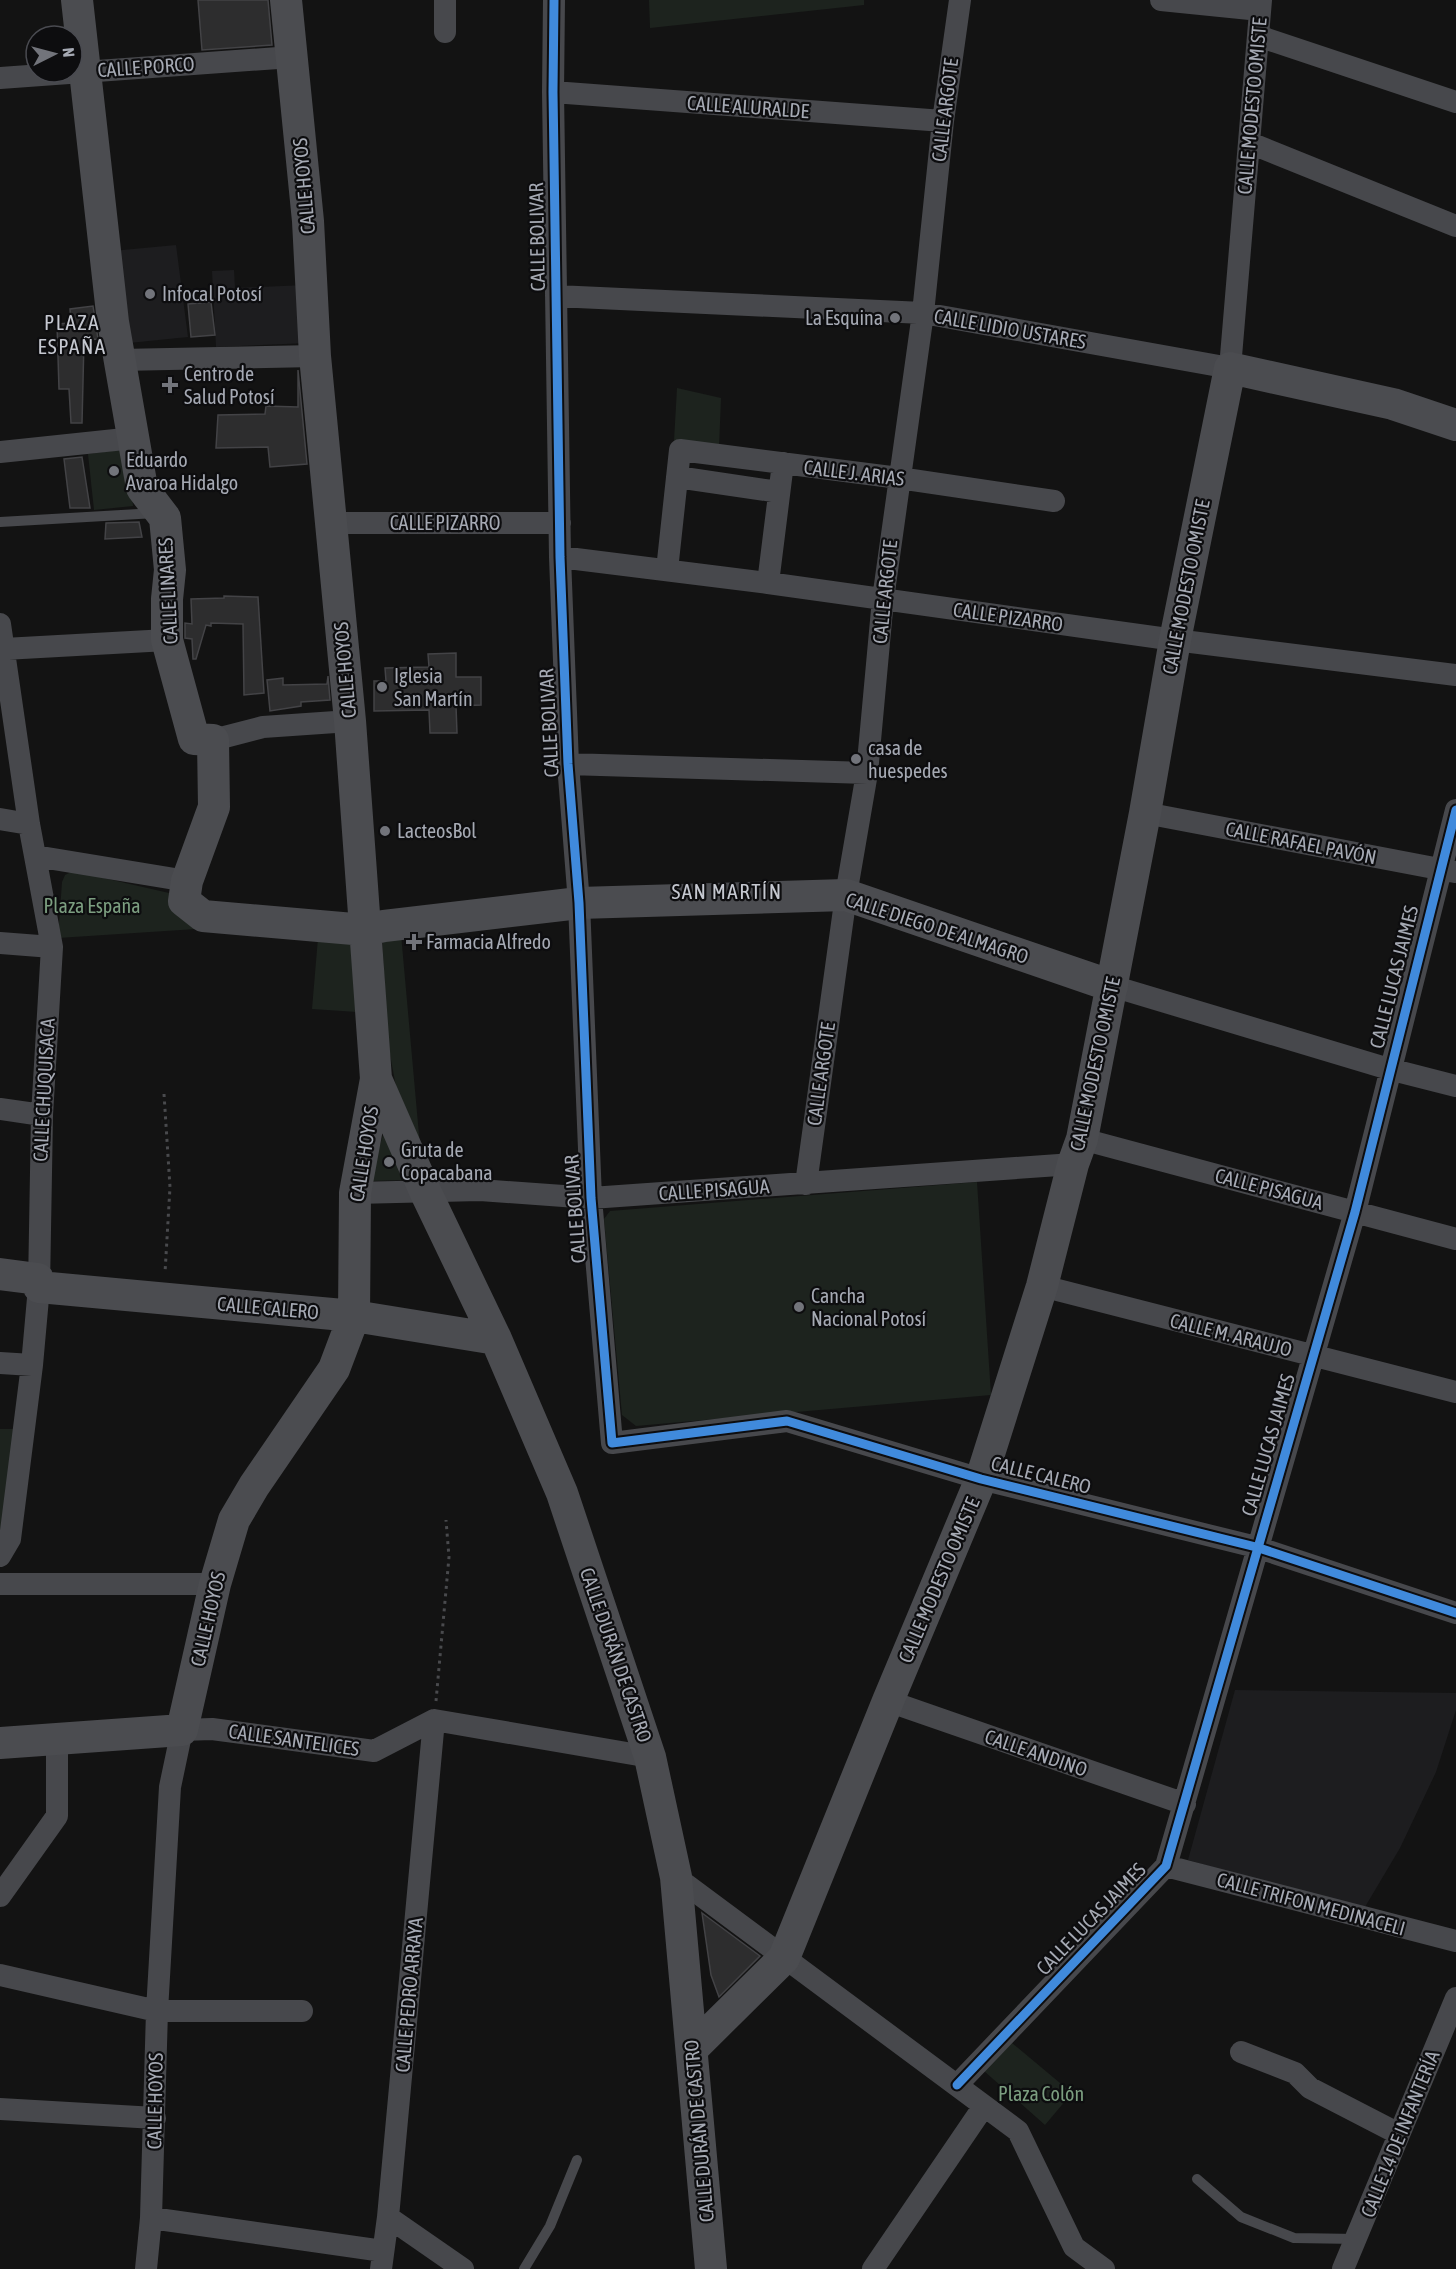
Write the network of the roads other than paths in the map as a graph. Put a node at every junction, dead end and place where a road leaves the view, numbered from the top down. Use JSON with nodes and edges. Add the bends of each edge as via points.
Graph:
{"nodes":[{"id":1,"x":77,"y":0,"type":"edge"},
{"id":2,"x":286,"y":0,"type":"edge"},
{"id":3,"x":444,"y":0,"type":"edge"},
{"id":4,"x":554,"y":0,"type":"edge"},
{"id":5,"x":960,"y":0,"type":"edge"},
{"id":6,"x":1161,"y":0,"type":"edge"},
{"id":7,"x":1260,"y":5,"type":"edge"},
{"id":8,"x":446,"y":32,"type":"dead end"},
{"id":9,"x":1258,"y":36,"type":"junction"},
{"id":10,"x":292,"y":57,"type":"junction"},
{"id":11,"x":85,"y":72,"type":"junction"},
{"id":12,"x":0,"y":78,"type":"edge"},
{"id":13,"x":553,"y":92,"type":"junction"},
{"id":14,"x":1456,"y":102,"type":"edge"},
{"id":15,"x":943,"y":121,"type":"junction"},
{"id":16,"x":1250,"y":143,"type":"junction"},
{"id":17,"x":1456,"y":226,"type":"edge"},
{"id":18,"x":556,"y":296,"type":"junction"},
{"id":19,"x":923,"y":313,"type":"junction"},
{"id":20,"x":315,"y":356,"type":"junction"},
{"id":21,"x":120,"y":360,"type":"junction"},
{"id":22,"x":1230,"y":368,"type":"junction"},
{"id":23,"x":1456,"y":425,"type":"edge"},
{"id":24,"x":134,"y":438,"type":"junction"},
{"id":25,"x":0,"y":452,"type":"edge"},
{"id":26,"x":783,"y":463,"type":"junction"},
{"id":27,"x":677,"y":477,"type":"junction"},
{"id":28,"x":899,"y":478,"type":"junction"},
{"id":29,"x":779,"y":492,"type":"junction"},
{"id":30,"x":1054,"y":501,"type":"dead end"},
{"id":31,"x":159,"y":512,"type":"junction"},
{"id":32,"x":0,"y":522,"type":"edge"},
{"id":33,"x":330,"y":523,"type":"junction"},
{"id":34,"x":560,"y":523,"type":"junction"},
{"id":35,"x":560,"y":557,"type":"junction"},
{"id":36,"x":667,"y":570,"type":"junction"},
{"id":37,"x":768,"y":583,"type":"junction"},
{"id":38,"x":883,"y":599,"type":"junction"},
{"id":39,"x":0,"y":624,"type":"edge"},
{"id":40,"x":167,"y":640,"type":"junction"},
{"id":41,"x":1175,"y":640,"type":"junction"},
{"id":42,"x":4,"y":649,"type":"junction"},
{"id":43,"x":1456,"y":675,"type":"edge"},
{"id":44,"x":350,"y":721,"type":"junction"},
{"id":45,"x":213,"y":740,"type":"junction"},
{"id":46,"x":568,"y":764,"type":"junction"},
{"id":47,"x":867,"y":773,"type":"junction"},
{"id":48,"x":1456,"y":810,"type":"edge"},
{"id":49,"x":1145,"y":813,"type":"junction"},
{"id":50,"x":0,"y":819,"type":"edge"},
{"id":51,"x":29,"y":824,"type":"junction"},
{"id":52,"x":35,"y":856,"type":"junction"},
{"id":53,"x":1448,"y":871,"type":"edge"},
{"id":54,"x":187,"y":881,"type":"junction"},
{"id":55,"x":846,"y":895,"type":"junction"},
{"id":56,"x":579,"y":903,"type":"junction"},
{"id":57,"x":366,"y":930,"type":"junction"},
{"id":58,"x":0,"y":943,"type":"edge"},
{"id":59,"x":52,"y":947,"type":"junction"},
{"id":60,"x":1112,"y":986,"type":"junction"},
{"id":61,"x":1389,"y":1069,"type":"junction"},
{"id":62,"x":376,"y":1079,"type":"junction"},
{"id":63,"x":1456,"y":1086,"type":"edge"},
{"id":64,"x":0,"y":1109,"type":"edge"},
{"id":65,"x":42,"y":1115,"type":"junction"},
{"id":66,"x":1077,"y":1151,"type":"junction"},
{"id":67,"x":806,"y":1184,"type":"junction"},
{"id":68,"x":425,"y":1191,"type":"junction"},
{"id":69,"x":355,"y":1193,"type":"junction"},
{"id":70,"x":591,"y":1198,"type":"junction"},
{"id":71,"x":1355,"y":1212,"type":"junction"},
{"id":72,"x":1456,"y":1239,"type":"edge"},
{"id":73,"x":0,"y":1274,"type":"edge"},
{"id":74,"x":38,"y":1283,"type":"junction"},
{"id":75,"x":1042,"y":1286,"type":"junction"},
{"id":76,"x":354,"y":1316,"type":"junction"},
{"id":77,"x":496,"y":1339,"type":"junction"},
{"id":78,"x":1313,"y":1356,"type":"junction"},
{"id":79,"x":0,"y":1363,"type":"edge"},
{"id":80,"x":32,"y":1365,"type":"junction"},
{"id":81,"x":1456,"y":1392,"type":"edge"},
{"id":82,"x":612,"y":1443,"type":"joint"},
{"id":83,"x":981,"y":1479,"type":"junction"},
{"id":84,"x":1256,"y":1547,"type":"junction"},
{"id":85,"x":0,"y":1556,"type":"edge"},
{"id":86,"x":0,"y":1584,"type":"edge"},
{"id":87,"x":215,"y":1584,"type":"junction"},
{"id":88,"x":1456,"y":1613,"type":"edge"},
{"id":89,"x":888,"y":1701,"type":"junction"},
{"id":90,"x":434,"y":1720,"type":"junction"},
{"id":91,"x":182,"y":1730,"type":"junction"},
{"id":92,"x":57,"y":1739,"type":"junction"},
{"id":93,"x":0,"y":1743,"type":"edge"},
{"id":94,"x":651,"y":1757,"type":"junction"},
{"id":95,"x":1185,"y":1804,"type":"junction"},
{"id":96,"x":1166,"y":1866,"type":"junction"},
{"id":97,"x":676,"y":1876,"type":"junction"},
{"id":98,"x":0,"y":1896,"type":"edge"},
{"id":99,"x":1456,"y":1941,"type":"edge"},
{"id":100,"x":784,"y":1958,"type":"junction"},
{"id":101,"x":0,"y":1975,"type":"edge"},
{"id":102,"x":1456,"y":1998,"type":"edge"},
{"id":103,"x":302,"y":2010,"type":"dead end"},
{"id":104,"x":157,"y":2011,"type":"junction"},
{"id":105,"x":692,"y":2049,"type":"junction"},
{"id":106,"x":1241,"y":2052,"type":"dead end"},
{"id":107,"x":957,"y":2085,"type":"junction"},
{"id":108,"x":984,"y":2106,"type":"junction"},
{"id":109,"x":0,"y":2109,"type":"edge"},
{"id":110,"x":155,"y":2118,"type":"junction"},
{"id":111,"x":1399,"y":2134,"type":"junction"},
{"id":112,"x":577,"y":2160,"type":"dead end"},
{"id":113,"x":1197,"y":2179,"type":"dead end"},
{"id":114,"x":388,"y":2217,"type":"junction"},
{"id":115,"x":152,"y":2218,"type":"junction"},
{"id":116,"x":1357,"y":2239,"type":"junction"},
{"id":117,"x":382,"y":2260,"type":"edge"},
{"id":118,"x":1100,"y":2268,"type":"edge"},
{"id":119,"x":146,"y":2269,"type":"edge"},
{"id":120,"x":463,"y":2269,"type":"edge"},
{"id":121,"x":524,"y":2269,"type":"edge"},
{"id":122,"x":711,"y":2269,"type":"edge"},
{"id":123,"x":873,"y":2269,"type":"edge"},
{"id":124,"x":1343,"y":2269,"type":"edge"}],
"edges":[{"from":1,"to":11,"type":"main road","name":"CALLE LINARES"},
{"from":2,"to":10,"type":"main road","name":"CALLE HOYOS"},
{"from":3,"to":8,"type":"street"},
{"from":4,"to":13,"type":"street","name":"CALLE BOLIVAR"},
{"from":5,"to":15,"type":"street","name":"CALLE ARGOTE"},
{"from":6,"to":7,"type":"street"},
{"from":7,"to":9,"type":"street","name":"CALLE MODESTO OMISTE"},
{"from":9,"to":14,"type":"street"},
{"from":9,"to":16,"type":"street","name":"CALLE MODESTO OMISTE"},
{"from":10,"to":11,"type":"street","name":"CALLE PORCO"},
{"from":10,"to":20,"type":"main road","name":"CALLE HOYOS","via":[[308,221]]},
{"from":11,"to":12,"type":"street","name":"CALLE PORCO"},
{"from":11,"to":21,"type":"main road","name":"CALLE LINARES"},
{"from":13,"to":15,"type":"street","name":"CALLE ALURALDE"},
{"from":13,"to":18,"type":"street","name":"CALLE BOLIVAR"},
{"from":15,"to":19,"type":"street","name":"CALLE ARGOTE"},
{"from":16,"to":17,"type":"street"},
{"from":16,"to":22,"type":"street","name":"CALLE MODESTO OMISTE"},
{"from":18,"to":19,"type":"street","name":"CALLE LIDIO USTARES"},
{"from":18,"to":34,"type":"street","name":"CALLE BOLIVAR"},
{"from":19,"to":22,"type":"street","name":"CALLE LIDIO USTARES"},
{"from":19,"to":28,"type":"street","name":"CALLE ARGOTE"},
{"from":20,"to":21,"type":"street"},
{"from":20,"to":33,"type":"main road","name":"CALLE HOYOS"},
{"from":21,"to":24,"type":"main road","name":"CALLE LINARES"},
{"from":22,"to":23,"type":"main road","name":"CALLE LIDIO USTARES","via":[[1393,404]]},
{"from":22,"to":41,"type":"main road","name":"CALLE MODESTO OMISTE"},
{"from":24,"to":25,"type":"street"},
{"from":24,"to":31,"type":"main road","name":"CALLE LINARES","via":[[142,488]]},
{"from":26,"to":27,"type":"street","name":"CALLE J. ARIAS","via":[[680,450]]},
{"from":26,"to":28,"type":"street","name":"CALLE J. ARIAS"},
{"from":26,"to":29,"type":"street"},
{"from":27,"to":29,"type":"street","name":"CALLE J. ARIAS"},
{"from":27,"to":36,"type":"street","name":"CALLE J. ARIAS"},
{"from":28,"to":30,"type":"street","name":"CALLE J. ARIAS"},
{"from":28,"to":38,"type":"street","name":"CALLE ARGOTE"},
{"from":29,"to":37,"type":"street"},
{"from":31,"to":32,"type":"lane"},
{"from":31,"to":40,"type":"main road","name":"CALLE LINARES","via":[[165,518],[170,570]]},
{"from":33,"to":34,"type":"street","name":"CALLE PIZARRO"},
{"from":33,"to":44,"type":"main road","name":"CALLE HOYOS"},
{"from":34,"to":35,"type":"street","name":"CALLE BOLIVAR"},
{"from":35,"to":36,"type":"street","name":"CALLE PIZARRO"},
{"from":35,"to":46,"type":"street","name":"CALLE BOLIVAR"},
{"from":36,"to":37,"type":"street","name":"CALLE PIZARRO"},
{"from":37,"to":38,"type":"street","name":"CALLE PIZARRO"},
{"from":38,"to":41,"type":"street","name":"CALLE PIZARRO"},
{"from":38,"to":47,"type":"street","name":"CALLE ARGOTE"},
{"from":39,"to":42,"type":"street","name":"CALLE CHUQUISACA"},
{"from":40,"to":42,"type":"street"},
{"from":40,"to":45,"type":"main road","name":"CALLE LINARES","via":[[194,739]]},
{"from":41,"to":43,"type":"street","name":"CALLE PIZARRO"},
{"from":41,"to":49,"type":"main road","name":"CALLE MODESTO OMISTE"},
{"from":42,"to":51,"type":"street","name":"CALLE CHUQUISACA"},
{"from":44,"to":45,"type":"street","via":[[263,727]]},
{"from":44,"to":57,"type":"main road","name":"CALLE HOYOS"},
{"from":45,"to":54,"type":"main road","via":[[214,807]]},
{"from":46,"to":47,"type":"street"},
{"from":46,"to":56,"type":"street","name":"CALLE BOLIVAR"},
{"from":47,"to":55,"type":"street","name":"CALLE ARGOTE"},
{"from":48,"to":53,"type":"street","name":"CALLE LUCAS JAIMES"},
{"from":49,"to":53,"type":"street","name":"CALLE RAFAEL PAVÓN"},
{"from":49,"to":60,"type":"main road","name":"CALLE MODESTO OMISTE"},
{"from":50,"to":51,"type":"street"},
{"from":51,"to":52,"type":"street","name":"CALLE CHUQUISACA"},
{"from":52,"to":54,"type":"street"},
{"from":52,"to":59,"type":"street","name":"CALLE CHUQUISACA"},
{"from":53,"to":61,"type":"street","name":"CALLE LUCAS JAIMES"},
{"from":54,"to":57,"type":"main road","name":"CALLE DIEGO DE ALMAGRO","via":[[184,900],[204,916]]},
{"from":55,"to":56,"type":"main road","name":"CALLE DIEGO DE ALMAGRO"},
{"from":55,"to":60,"type":"main road","name":"CALLE DIEGO DE ALMAGRO"},
{"from":55,"to":67,"type":"street","name":"CALLE ARGOTE"},
{"from":56,"to":57,"type":"main road","name":"CALLE DIEGO DE ALMAGRO"},
{"from":56,"to":70,"type":"street","name":"CALLE BOLIVAR"},
{"from":57,"to":62,"type":"main road","name":"CALLE HOYOS"},
{"from":58,"to":59,"type":"street"},
{"from":59,"to":65,"type":"street","name":"CALLE CHUQUISACA"},
{"from":60,"to":61,"type":"street","name":"CALLE DIEGO DE ALMAGRO"},
{"from":60,"to":66,"type":"main road","name":"CALLE MODESTO OMISTE"},
{"from":61,"to":63,"type":"street","name":"CALLE DIEGO DE ALMAGRO"},
{"from":61,"to":71,"type":"street","name":"CALLE LUCAS JAIMES"},
{"from":62,"to":68,"type":"main road","name":"CALLE DURÁN DE CASTRO"},
{"from":62,"to":69,"type":"main road","name":"CALLE HOYOS"},
{"from":64,"to":65,"type":"street"},
{"from":65,"to":74,"type":"street","name":"CALLE CHUQUISACA"},
{"from":66,"to":67,"type":"street","name":"CALLE PISAGUA"},
{"from":66,"to":71,"type":"street","name":"CALLE PISAGUA"},
{"from":66,"to":75,"type":"main road","name":"CALLE MODESTO OMISTE"},
{"from":67,"to":70,"type":"street","name":"CALLE PISAGUA"},
{"from":68,"to":69,"type":"street","name":"CALLE PISAGUA"},
{"from":68,"to":70,"type":"street","name":"CALLE PISAGUA","via":[[480,1190]]},
{"from":68,"to":77,"type":"main road","name":"CALLE DURÁN DE CASTRO"},
{"from":69,"to":76,"type":"main road","name":"CALLE HOYOS"},
{"from":70,"to":82,"type":"street","name":"CALLE BOLIVAR"},
{"from":71,"to":72,"type":"street","name":"CALLE PISAGUA"},
{"from":71,"to":78,"type":"street","name":"CALLE LUCAS JAIMES"},
{"from":73,"to":74,"type":"main road","name":"CALLE CALERO"},
{"from":74,"to":76,"type":"main road","name":"CALLE CALERO"},
{"from":74,"to":80,"type":"street","name":"CALLE CHUQUISACA"},
{"from":75,"to":78,"type":"street","name":"CALLE M. ARAUJO"},
{"from":75,"to":83,"type":"main road","name":"CALLE MODESTO OMISTE"},
{"from":76,"to":77,"type":"main road","name":"CALLE CALERO"},
{"from":76,"to":87,"type":"main road","name":"CALLE HOYOS","via":[[334,1369],[234,1520]]},
{"from":77,"to":94,"type":"main road","name":"CALLE DURÁN DE CASTRO","via":[[562,1493]]},
{"from":78,"to":81,"type":"street","name":"CALLE M. ARAUJO"},
{"from":78,"to":84,"type":"street","name":"CALLE LUCAS JAIMES"},
{"from":79,"to":80,"type":"street"},
{"from":80,"to":85,"type":"street","name":"CALLE CHUQUISACA","via":[[10,1539]]},
{"from":82,"to":83,"type":"street","name":"CALLE CALERO","via":[[787,1421]]},
{"from":83,"to":84,"type":"street","name":"CALLE CALERO"},
{"from":83,"to":89,"type":"main road","name":"CALLE MODESTO OMISTE"},
{"from":84,"to":88,"type":"street","name":"CALLE CALERO"},
{"from":84,"to":95,"type":"street","name":"CALLE LUCAS JAIMES"},
{"from":86,"to":87,"type":"street"},
{"from":87,"to":91,"type":"main road","name":"CALLE HOYOS"},
{"from":89,"to":95,"type":"street","name":"CALLE ANDINO"},
{"from":89,"to":100,"type":"main road","name":"CALLE MODESTO OMISTE"},
{"from":90,"to":91,"type":"street","name":"CALLE SANTELICES","via":[[374,1750],[212,1729]]},
{"from":90,"to":94,"type":"street"},
{"from":90,"to":114,"type":"street","name":"CALLE PEDRO ARRAYA"},
{"from":91,"to":92,"type":"main road","name":"CALLE SANTELICES"},
{"from":91,"to":104,"type":"street","name":"CALLE HOYOS","via":[[170,1786]]},
{"from":92,"to":93,"type":"main road","name":"CALLE SANTELICES"},
{"from":92,"to":98,"type":"street","via":[[57,1816]]},
{"from":94,"to":97,"type":"main road","name":"CALLE DURÁN DE CASTRO"},
{"from":95,"to":96,"type":"street","name":"CALLE LUCAS JAIMES"},
{"from":96,"to":99,"type":"street","name":"CALLE TRIFON MEDINACELI"},
{"from":96,"to":107,"type":"street","name":"CALLE LUCAS JAIMES"},
{"from":97,"to":100,"type":"street"},
{"from":97,"to":105,"type":"main road","name":"CALLE DURÁN DE CASTRO"},
{"from":100,"to":105,"type":"main road","name":"CALLE MODESTO OMISTE"},
{"from":100,"to":107,"type":"street"},
{"from":101,"to":104,"type":"street"},
{"from":102,"to":111,"type":"street","name":"CALLE 14 DE INFANTERÍA"},
{"from":103,"to":104,"type":"street"},
{"from":104,"to":110,"type":"street","name":"CALLE HOYOS"},
{"from":105,"to":122,"type":"main road","name":"CALLE DURÁN DE CASTRO"},
{"from":106,"to":111,"type":"street","via":[[1295,2073],[1310,2088]]},
{"from":107,"to":108,"type":"street"},
{"from":108,"to":118,"type":"street","via":[[1018,2131],[1074,2247]]},
{"from":108,"to":123,"type":"street"},
{"from":109,"to":110,"type":"street"},
{"from":110,"to":115,"type":"street","name":"CALLE HOYOS"},
{"from":111,"to":116,"type":"street","name":"CALLE 14 DE INFANTERÍA"},
{"from":112,"to":121,"type":"lane","via":[[550,2226]]},
{"from":113,"to":116,"type":"lane","via":[[1241,2217],[1294,2238]]},
{"from":114,"to":117,"type":"street","name":"CALLE PEDRO ARRAYA"},
{"from":114,"to":120,"type":"street"},
{"from":115,"to":117,"type":"street"},
{"from":115,"to":119,"type":"street","name":"CALLE HOYOS"},
{"from":116,"to":124,"type":"street","name":"CALLE 14 DE INFANTERÍA"}]}
